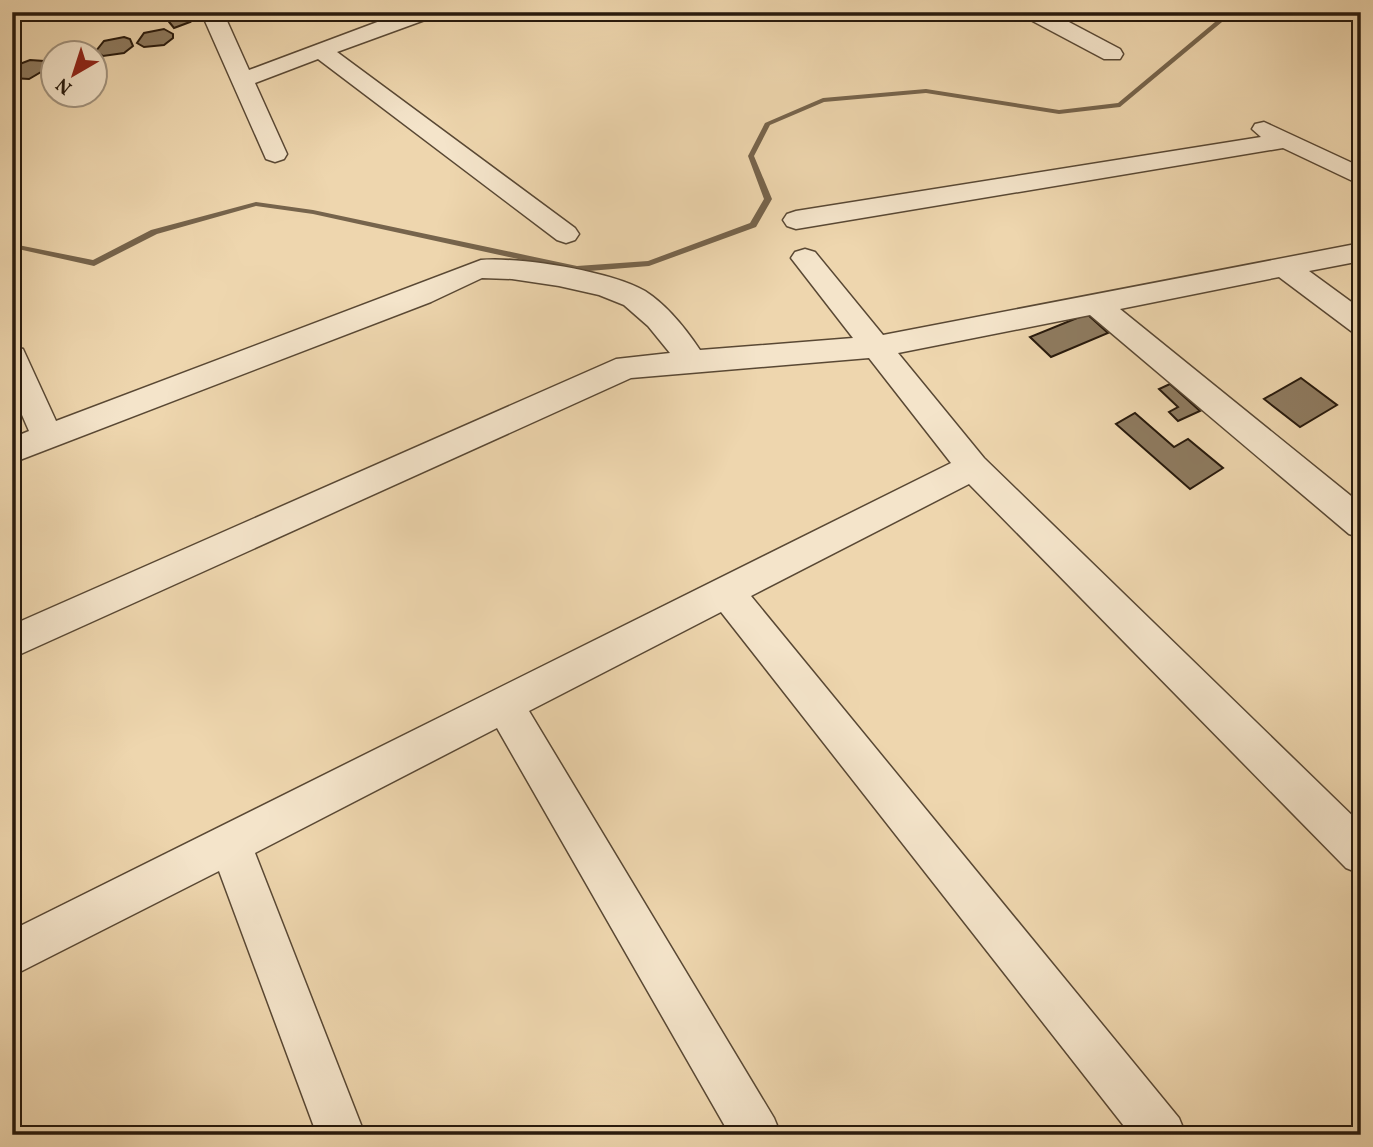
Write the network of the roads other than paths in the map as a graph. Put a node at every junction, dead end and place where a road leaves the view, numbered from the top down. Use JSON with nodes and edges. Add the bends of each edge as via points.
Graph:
{"nodes":[{"id":1,"x":212,"y":12,"type":"edge"},
{"id":2,"x":425,"y":12,"type":"edge"},
{"id":3,"x":1033,"y":12,"type":"edge"},
{"id":4,"x":321,"y":51,"type":"junction"},
{"id":5,"x":1112,"y":54,"type":"dead end"},
{"id":6,"x":242,"y":80,"type":"junction"},
{"id":7,"x":1248,"y":122,"type":"dead end"},
{"id":8,"x":1286,"y":140,"type":"junction"},
{"id":9,"x":275,"y":154,"type":"dead end"},
{"id":10,"x":1361,"y":177,"type":"edge"},
{"id":11,"x":796,"y":220,"type":"dead end"},
{"id":12,"x":566,"y":234,"type":"dead end"},
{"id":13,"x":1361,"y":252,"type":"edge"},
{"id":14,"x":805,"y":258,"type":"dead end"},
{"id":15,"x":1284,"y":267,"type":"junction"},
{"id":16,"x":1095,"y":304,"type":"junction"},
{"id":17,"x":1361,"y":324,"type":"edge"},
{"id":18,"x":876,"y":346,"type":"junction"},
{"id":19,"x":12,"y":357,"type":"edge"},
{"id":20,"x":692,"y":362,"type":"junction"},
{"id":21,"x":48,"y":438,"type":"junction"},
{"id":22,"x":12,"y":452,"type":"edge"},
{"id":23,"x":973,"y":467,"type":"junction"},
{"id":24,"x":1361,"y":524,"type":"edge"},
{"id":25,"x":726,"y":592,"type":"junction"},
{"id":26,"x":12,"y":642,"type":"edge"},
{"id":27,"x":504,"y":705,"type":"junction"},
{"id":28,"x":230,"y":844,"type":"junction"},
{"id":29,"x":1361,"y":853,"type":"edge"},
{"id":30,"x":12,"y":954,"type":"edge"},
{"id":31,"x":341,"y":1135,"type":"edge"},
{"id":32,"x":757,"y":1135,"type":"edge"},
{"id":33,"x":1162,"y":1135,"type":"edge"}],
"edges":[{"from":1,"to":6,"type":"street"},
{"from":2,"to":4,"type":"street"},
{"from":3,"to":5,"type":"street"},
{"from":4,"to":6,"type":"street"},
{"from":4,"to":12,"type":"street"},
{"from":6,"to":9,"type":"street"},
{"from":7,"to":8,"type":"street"},
{"from":8,"to":10,"type":"street"},
{"from":8,"to":11,"type":"street"},
{"from":13,"to":15,"type":"street"},
{"from":14,"to":18,"type":"street"},
{"from":15,"to":16,"type":"street"},
{"from":15,"to":17,"type":"street"},
{"from":16,"to":18,"type":"street"},
{"from":16,"to":24,"type":"street"},
{"from":18,"to":20,"type":"street"},
{"from":18,"to":23,"type":"street"},
{"from":19,"to":21,"type":"street"},
{"from":20,"to":21,"type":"street","via":[[680,342],[634,298],[606,287],[516,269],[481,269]]},
{"from":20,"to":26,"type":"street","via":[[627,367]]},
{"from":21,"to":22,"type":"street"},
{"from":23,"to":25,"type":"street"},
{"from":23,"to":29,"type":"street"},
{"from":25,"to":27,"type":"street"},
{"from":25,"to":33,"type":"street"},
{"from":27,"to":28,"type":"street"},
{"from":27,"to":32,"type":"street"},
{"from":28,"to":30,"type":"street"},
{"from":28,"to":31,"type":"street"}]}
